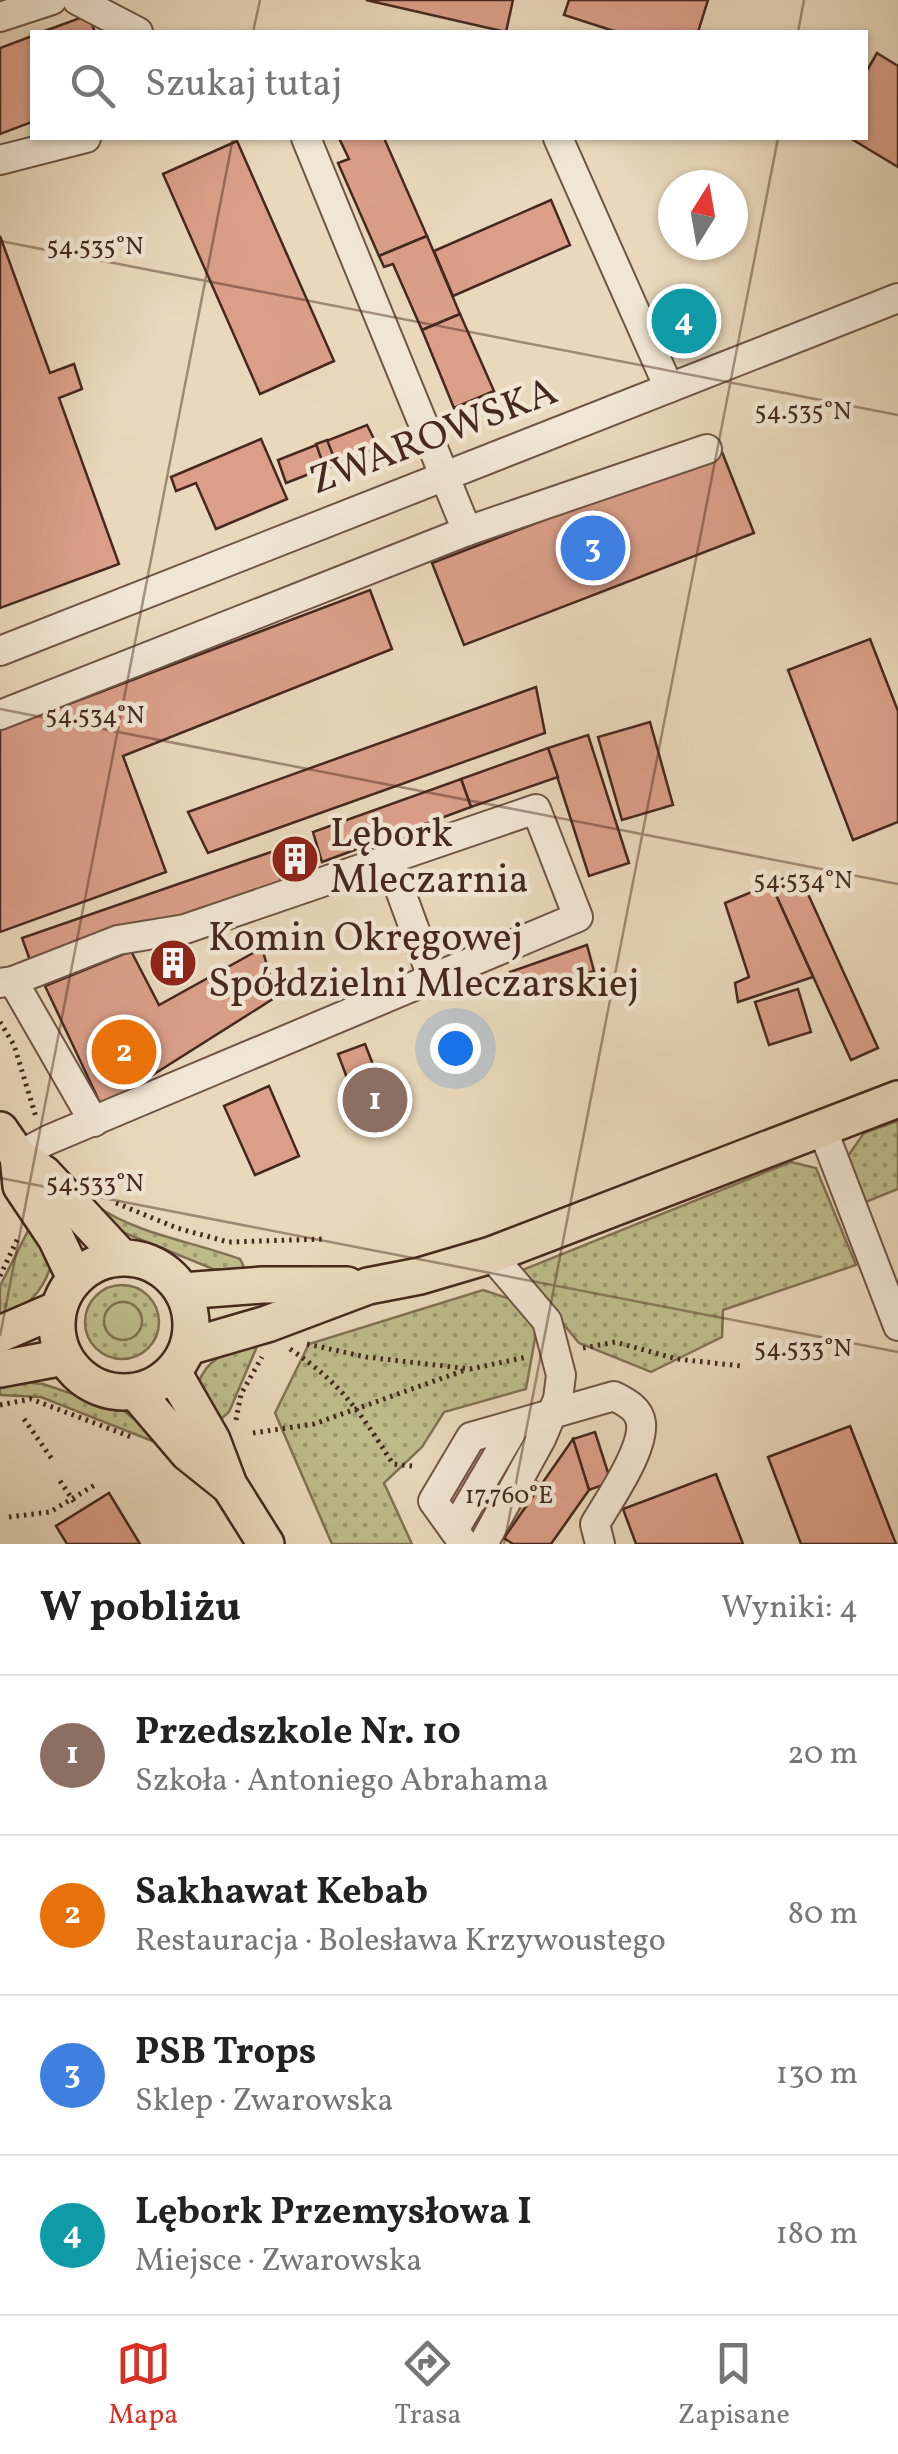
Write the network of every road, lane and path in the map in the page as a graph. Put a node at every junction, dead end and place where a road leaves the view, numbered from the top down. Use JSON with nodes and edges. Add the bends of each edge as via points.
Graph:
{"nodes":[{"id":1,"x":52,"y":0,"type":"edge"},
{"id":2,"x":76,"y":0,"type":"edge"},
{"id":3,"x":0,"y":18,"type":"edge"},
{"id":4,"x":134,"y":30,"type":"edge"},
{"id":5,"x":78,"y":140,"type":"edge"},
{"id":6,"x":307,"y":140,"type":"edge"},
{"id":7,"x":559,"y":140,"type":"edge"},
{"id":8,"x":0,"y":160,"type":"edge"},
{"id":9,"x":898,"y":298,"type":"edge"},
{"id":10,"x":669,"y":388,"type":"junction"},
{"id":11,"x":708,"y":449,"type":"dead end"},
{"id":12,"x":446,"y":476,"type":"junction"},
{"id":13,"x":467,"y":531,"type":"junction"},
{"id":14,"x":0,"y":651,"type":"edge"},
{"id":15,"x":0,"y":714,"type":"edge"},
{"id":16,"x":389,"y":860,"type":"junction"},
{"id":17,"x":432,"y":977,"type":"junction"},
{"id":18,"x":7,"y":982,"type":"edge"},
{"id":19,"x":0,"y":1022,"type":"edge"},
{"id":20,"x":898,"y":1099,"type":"edge"},
{"id":21,"x":94,"y":1122,"type":"junction"},
{"id":22,"x":822,"y":1128,"type":"junction"},
{"id":23,"x":27,"y":1139,"type":"edge"},
{"id":24,"x":104,"y":1197,"type":"dead end"},
{"id":25,"x":22,"y":1228,"type":"dead end"},
{"id":26,"x":324,"y":1239,"type":"dead end"},
{"id":27,"x":491,"y":1255,"type":"junction"},
{"id":28,"x":121,"y":1257,"type":"junction"},
{"id":29,"x":0,"y":1276,"type":"edge"},
{"id":30,"x":368,"y":1286,"type":"junction"},
{"id":31,"x":182,"y":1291,"type":"junction"},
{"id":32,"x":66,"y":1294,"type":"junction"},
{"id":33,"x":898,"y":1326,"type":"edge"},
{"id":34,"x":0,"y":1334,"type":"edge"},
{"id":35,"x":270,"y":1350,"type":"dead end"},
{"id":36,"x":555,"y":1352,"type":"junction"},
{"id":37,"x":64,"y":1357,"type":"junction"},
{"id":38,"x":180,"y":1360,"type":"junction"},
{"id":39,"x":741,"y":1366,"type":"dead end"},
{"id":40,"x":470,"y":1369,"type":"junction"},
{"id":41,"x":0,"y":1370,"type":"edge"},
{"id":42,"x":136,"y":1392,"type":"junction"},
{"id":43,"x":0,"y":1406,"type":"edge"},
{"id":44,"x":358,"y":1408,"type":"junction"},
{"id":45,"x":550,"y":1417,"type":"junction"},
{"id":46,"x":24,"y":1419,"type":"dead end"},
{"id":47,"x":234,"y":1427,"type":"dead end"},
{"id":48,"x":253,"y":1433,"type":"dead end"},
{"id":49,"x":146,"y":1443,"type":"dead end"},
{"id":50,"x":54,"y":1462,"type":"dead end"},
{"id":51,"x":412,"y":1466,"type":"dead end"},
{"id":52,"x":60,"y":1481,"type":"dead end"},
{"id":53,"x":98,"y":1483,"type":"dead end"},
{"id":54,"x":229,"y":1485,"type":"junction"},
{"id":55,"x":71,"y":1499,"type":"junction"},
{"id":56,"x":77,"y":1506,"type":"dead end"},
{"id":57,"x":8,"y":1518,"type":"dead end"},
{"id":58,"x":459,"y":1537,"type":"edge"},
{"id":59,"x":593,"y":1537,"type":"edge"},
{"id":60,"x":266,"y":1544,"type":"edge"},
{"id":61,"x":483,"y":1544,"type":"edge"}],
"edges":[{"from":1,"to":3,"type":"street"},
{"from":2,"to":4,"type":"street"},
{"from":5,"to":8,"type":"street"},
{"from":6,"to":12,"type":"street"},
{"from":7,"to":10,"type":"street"},
{"from":9,"to":10,"type":"street","name":"ZWAROWSKA"},
{"from":10,"to":12,"type":"street","name":"ZWAROWSKA"},
{"from":11,"to":13,"type":"street"},
{"from":12,"to":13,"type":"street"},
{"from":12,"to":14,"type":"street","name":"ZWAROWSKA"},
{"from":13,"to":15,"type":"street"},
{"from":16,"to":17,"type":"street"},
{"from":16,"to":17,"type":"street","via":[[536,809],[578,917]]},
{"from":16,"to":18,"type":"street","via":[[185,929],[118,940]]},
{"from":17,"to":21,"type":"street"},
{"from":18,"to":21,"type":"street"},
{"from":19,"to":23,"type":"path","via":[[29,1100]]},
{"from":20,"to":22,"type":"main road"},
{"from":21,"to":23,"type":"street"},
{"from":22,"to":27,"type":"main road"},
{"from":22,"to":33,"type":"street"},
{"from":23,"to":28,"type":"main road","via":[[44,1174]]},
{"from":23,"to":32,"type":"main road","via":[[21,1186],[56,1238]]},
{"from":24,"to":26,"type":"path","via":[[228,1242]]},
{"from":25,"to":29,"type":"path"},
{"from":27,"to":30,"type":"main road"},
{"from":27,"to":36,"type":"street","via":[[547,1322]]},
{"from":28,"to":31,"type":"main road","via":[[167,1273]]},
{"from":28,"to":32,"type":"main road","via":[[96,1263]]},
{"from":30,"to":31,"type":"main road"},
{"from":30,"to":38,"type":"main road"},
{"from":31,"to":38,"type":"main road","via":[[191,1318]]},
{"from":32,"to":34,"type":"main road"},
{"from":32,"to":37,"type":"main road","via":[[56,1334]]},
{"from":35,"to":47,"type":"path","via":[[241,1394]]},
{"from":36,"to":39,"type":"path","via":[[615,1342],[676,1359]]},
{"from":36,"to":40,"type":"path"},
{"from":36,"to":45,"type":"street","via":[[561,1374]]},
{"from":37,"to":41,"type":"main road"},
{"from":37,"to":42,"type":"main road","via":[[82,1379],[108,1392]]},
{"from":38,"to":42,"type":"main road","via":[[156,1385]]},
{"from":38,"to":54,"type":"main road"},
{"from":40,"to":44,"type":"path"},
{"from":40,"to":44,"type":"path","via":[[281,1343],[326,1373]]},
{"from":42,"to":54,"type":"main road","via":[[188,1453]]},
{"from":43,"to":49,"type":"path","via":[[31,1399]]},
{"from":44,"to":48,"type":"path","via":[[314,1424]]},
{"from":44,"to":51,"type":"path","via":[[393,1464]]},
{"from":45,"to":58,"type":"street","via":[[472,1437],[433,1501]]},
{"from":45,"to":59,"type":"street","via":[[614,1396],[641,1420],[638,1442]]},
{"from":45,"to":61,"type":"street"},
{"from":46,"to":50,"type":"path"},
{"from":52,"to":55,"type":"path"},
{"from":53,"to":55,"type":"path"},
{"from":54,"to":60,"type":"main road"},
{"from":55,"to":56,"type":"path"},
{"from":55,"to":57,"type":"path","via":[[50,1512]]}]}
